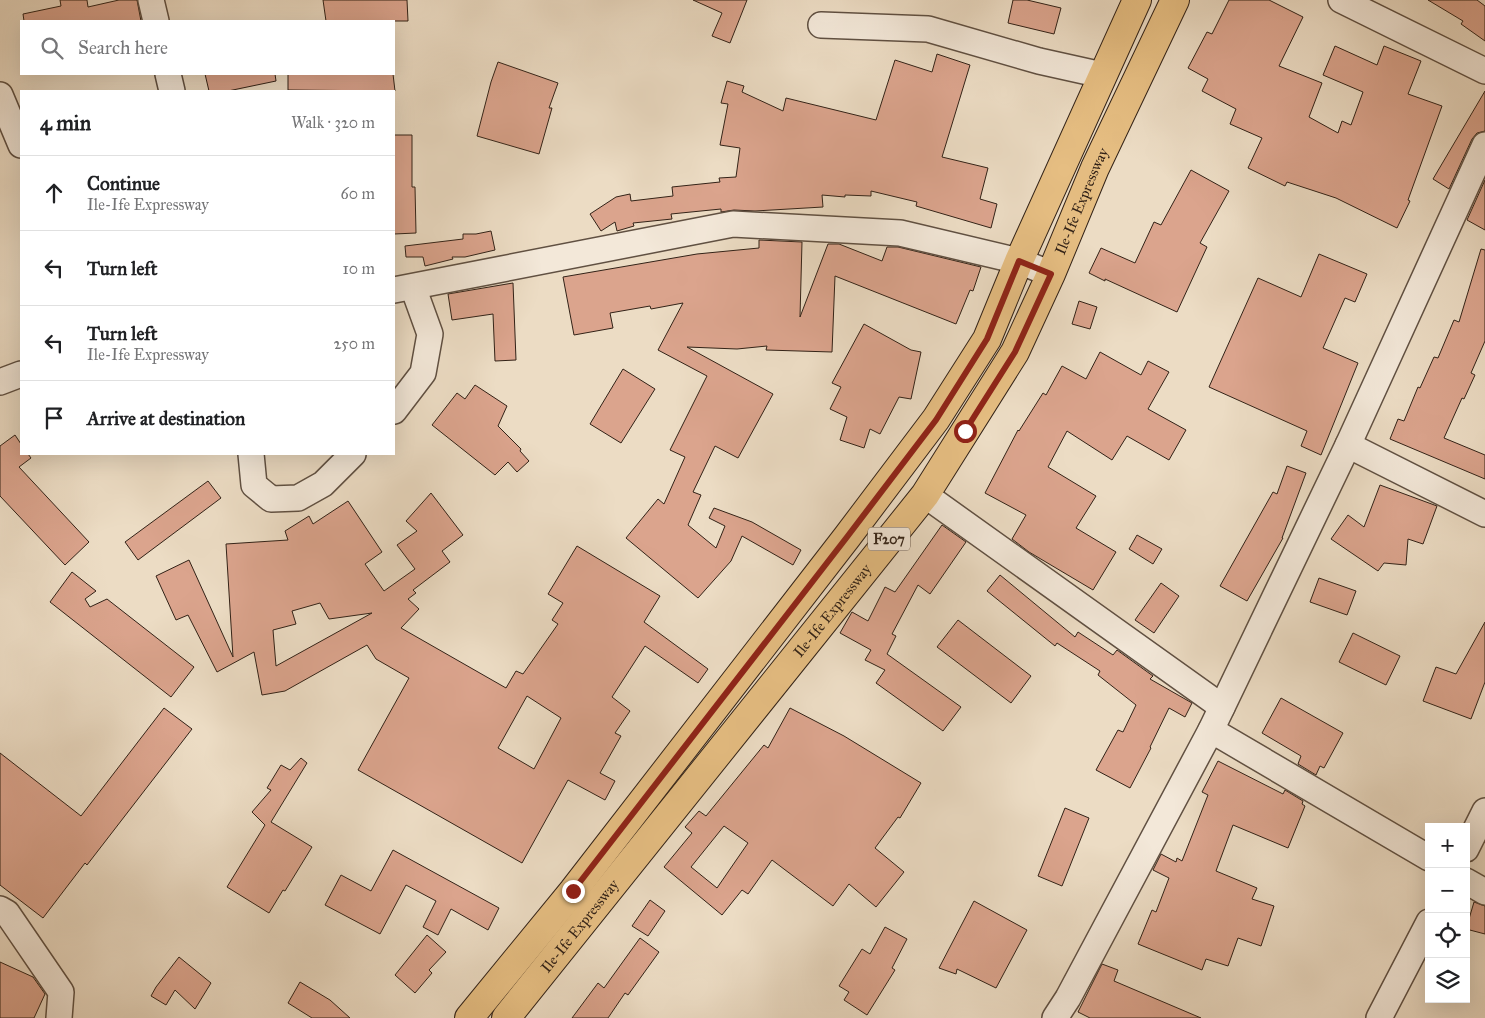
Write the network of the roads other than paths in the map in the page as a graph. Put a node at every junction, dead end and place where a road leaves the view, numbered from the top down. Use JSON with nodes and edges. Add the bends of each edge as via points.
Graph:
{"nodes":[{"id":1,"x":151,"y":0,"type":"edge"},
{"id":2,"x":1137,"y":0,"type":"edge"},
{"id":3,"x":1175,"y":0,"type":"edge"},
{"id":4,"x":1342,"y":0,"type":"edge"},
{"id":5,"x":156,"y":20,"type":"edge"},
{"id":6,"x":821,"y":25,"type":"dead end"},
{"id":7,"x":1485,"y":71,"type":"edge"},
{"id":8,"x":168,"y":75,"type":"edge"},
{"id":9,"x":1102,"y":75,"type":"junction"},
{"id":10,"x":172,"y":90,"type":"edge"},
{"id":11,"x":0,"y":95,"type":"edge"},
{"id":12,"x":20,"y":143,"type":"edge"},
{"id":13,"x":1485,"y":144,"type":"edge"},
{"id":14,"x":1019,"y":261,"type":"junction"},
{"id":15,"x":1051,"y":274,"type":"junction"},
{"id":16,"x":403,"y":289,"type":"edge"},
{"id":17,"x":20,"y":374,"type":"edge"},
{"id":18,"x":0,"y":382,"type":"edge"},
{"id":19,"x":395,"y":410,"type":"edge"},
{"id":20,"x":1348,"y":445,"type":"junction"},
{"id":21,"x":251,"y":455,"type":"edge"},
{"id":22,"x":352,"y":455,"type":"edge"},
{"id":23,"x":925,"y":495,"type":"junction"},
{"id":24,"x":1485,"y":514,"type":"edge"},
{"id":25,"x":1222,"y":707,"type":"junction"},
{"id":26,"x":1211,"y":730,"type":"junction"},
{"id":27,"x":1485,"y":811,"type":"edge"},
{"id":28,"x":1470,"y":841,"type":"edge"},
{"id":29,"x":1425,"y":856,"type":"edge"},
{"id":30,"x":1470,"y":883,"type":"edge"},
{"id":31,"x":1485,"y":892,"type":"edge"},
{"id":32,"x":0,"y":909,"type":"edge"},
{"id":33,"x":1425,"y":930,"type":"edge"},
{"id":34,"x":59,"y":1018,"type":"edge"},
{"id":35,"x":468,"y":1018,"type":"edge"},
{"id":36,"x":506,"y":1018,"type":"edge"},
{"id":37,"x":1055,"y":1018,"type":"edge"},
{"id":38,"x":1379,"y":1018,"type":"edge"}],
"edges":[{"from":1,"to":5,"type":"street"},
{"from":2,"to":9,"type":"main road","name":"Ile-Ife Expressway","number":"F207"},
{"from":3,"to":15,"type":"main road","name":"Ile-Ife Expressway","number":"F207","via":[[1096,168]]},
{"from":4,"to":7,"type":"street"},
{"from":6,"to":9,"type":"street","via":[[928,29]]},
{"from":8,"to":10,"type":"street"},
{"from":9,"to":14,"type":"main road","name":"Ile-Ife Expressway","number":"F207"},
{"from":11,"to":12,"type":"street"},
{"from":13,"to":20,"type":"street"},
{"from":14,"to":15,"type":"street"},
{"from":14,"to":16,"type":"street","via":[[900,232],[733,224]]},
{"from":14,"to":35,"type":"main road","name":"Ile-Ife Expressway","number":"F207","via":[[987,339],[936,420],[579,883]]},
{"from":15,"to":23,"type":"main road","name":"Ile-Ife Expressway","number":"F207","via":[[1015,352]]},
{"from":16,"to":19,"type":"street","via":[[430,334],[423,373]]},
{"from":17,"to":18,"type":"street"},
{"from":20,"to":24,"type":"street"},
{"from":20,"to":25,"type":"street"},
{"from":21,"to":22,"type":"street","via":[[254,485],[271,499],[298,498],[323,484]]},
{"from":23,"to":25,"type":"street"},
{"from":23,"to":36,"type":"main road","name":"Ile-Ife Expressway","number":"F207"},
{"from":25,"to":26,"type":"street"},
{"from":26,"to":29,"type":"street"},
{"from":26,"to":37,"type":"street"},
{"from":27,"to":28,"type":"street"},
{"from":30,"to":31,"type":"street"},
{"from":32,"to":34,"type":"street","via":[[7,913],[61,992]]},
{"from":33,"to":38,"type":"street"}]}
